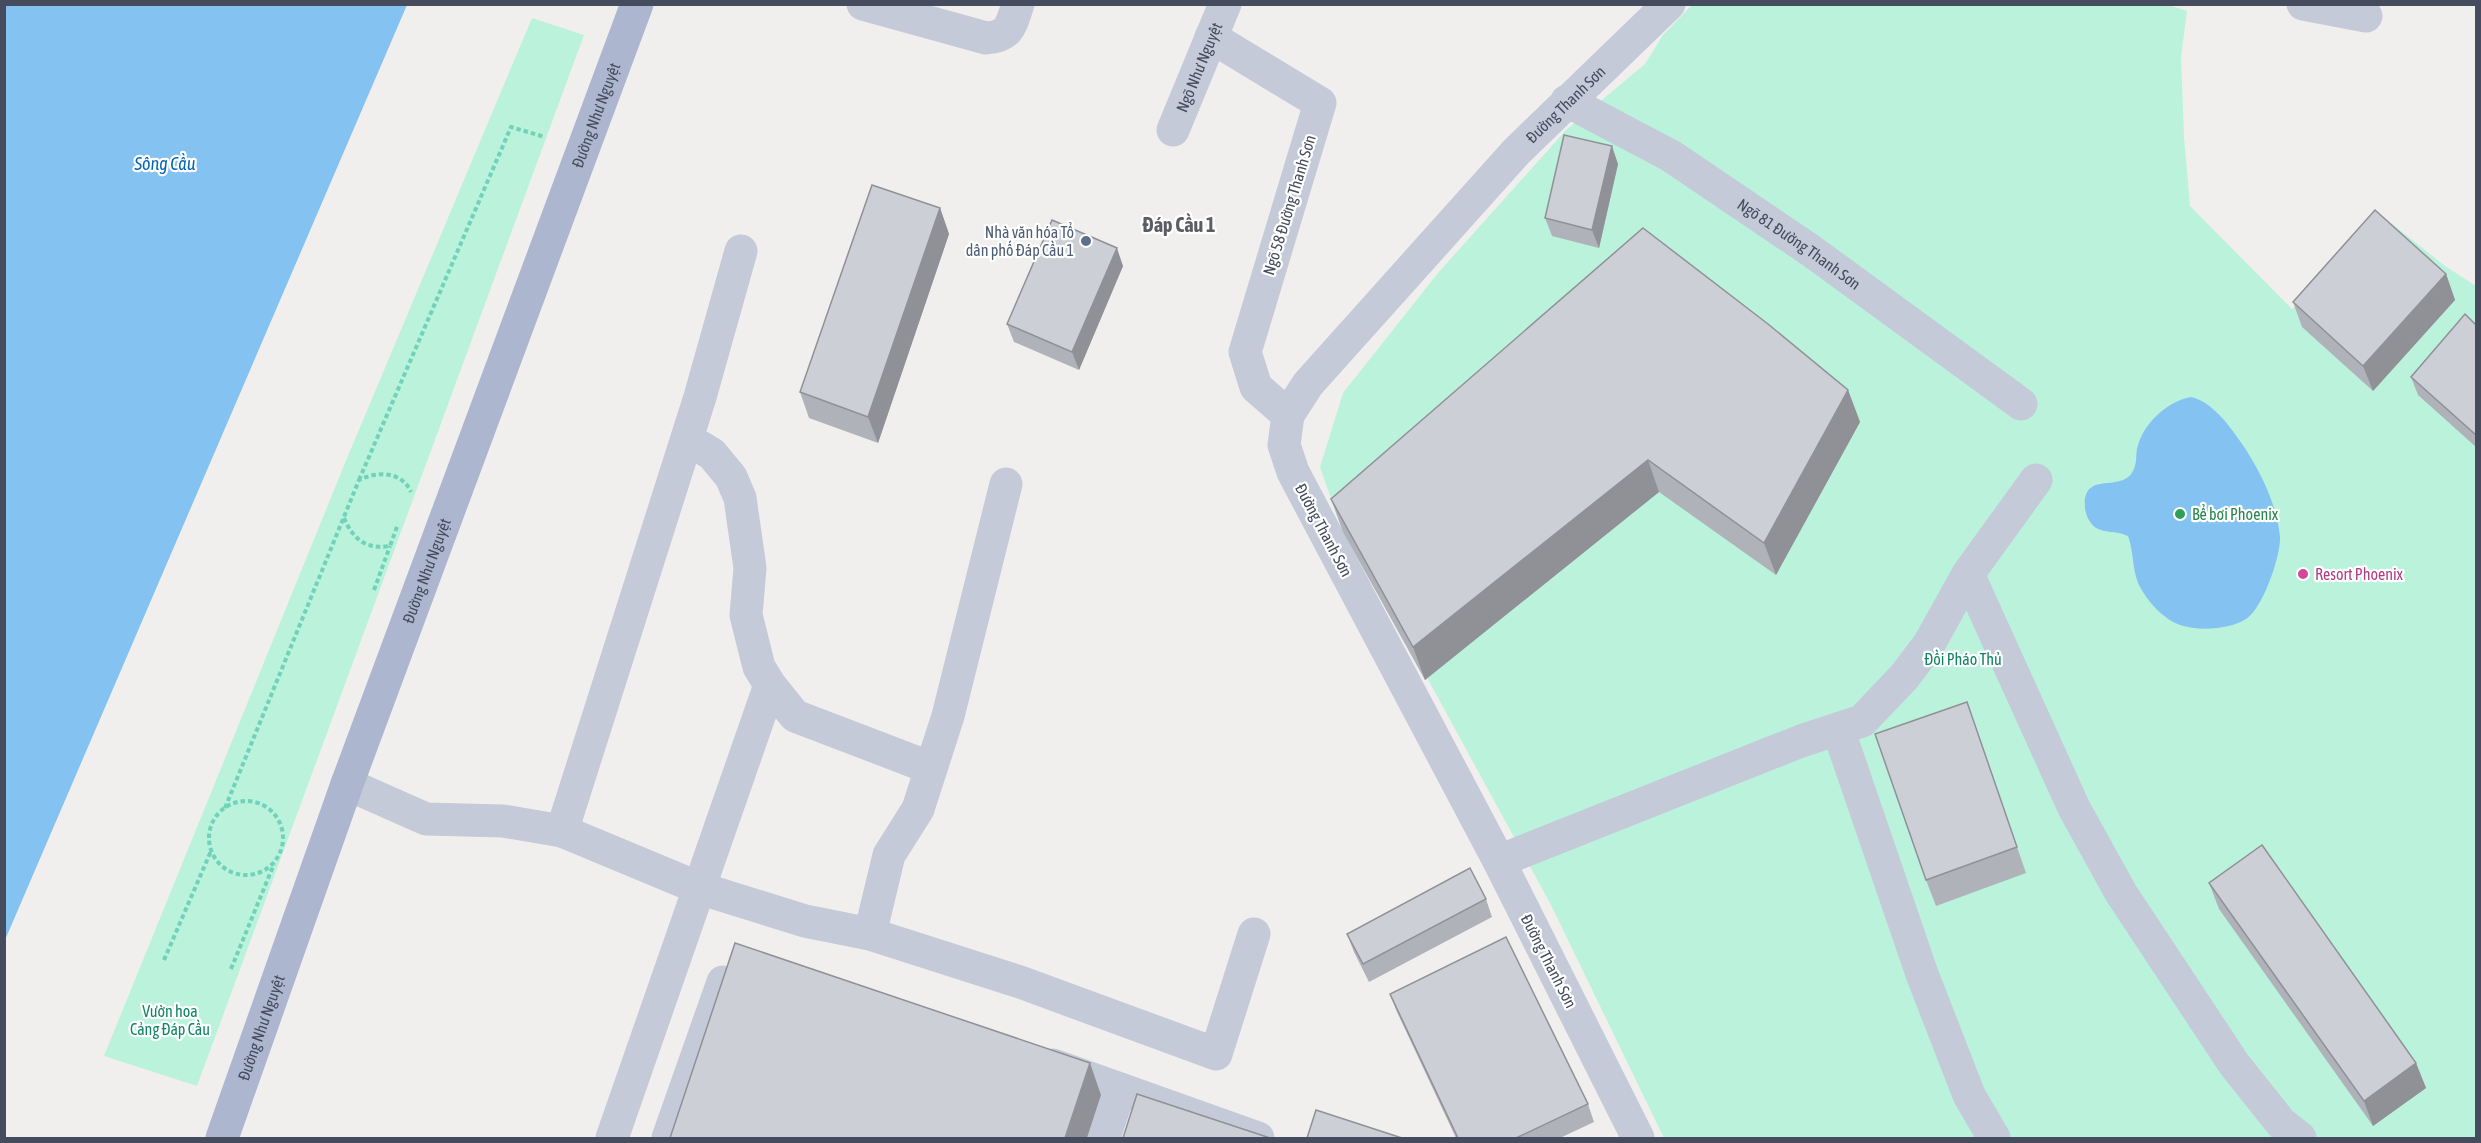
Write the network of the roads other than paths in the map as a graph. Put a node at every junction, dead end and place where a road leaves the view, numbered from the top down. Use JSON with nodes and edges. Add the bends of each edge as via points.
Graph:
{"nodes":[{"id":1,"x":637,"y":4,"type":"edge"},
{"id":2,"x":863,"y":4,"type":"edge"},
{"id":3,"x":1018,"y":4,"type":"edge"},
{"id":4,"x":1225,"y":4,"type":"edge"},
{"id":5,"x":1669,"y":4,"type":"edge"},
{"id":6,"x":2303,"y":4,"type":"edge"},
{"id":7,"x":2366,"y":16,"type":"dead end"},
{"id":8,"x":1211,"y":37,"type":"junction"},
{"id":9,"x":1568,"y":101,"type":"junction"},
{"id":10,"x":1173,"y":130,"type":"dead end"},
{"id":11,"x":741,"y":251,"type":"dead end"},
{"id":12,"x":2021,"y":404,"type":"dead end"},
{"id":13,"x":1288,"y":415,"type":"junction"},
{"id":14,"x":687,"y":439,"type":"junction"},
{"id":15,"x":2036,"y":480,"type":"dead end"},
{"id":16,"x":1006,"y":484,"type":"dead end"},
{"id":17,"x":1968,"y":574,"type":"junction"},
{"id":18,"x":770,"y":685,"type":"junction"},
{"id":19,"x":1838,"y":729,"type":"junction"},
{"id":20,"x":931,"y":768,"type":"junction"},
{"id":21,"x":347,"y":784,"type":"junction"},
{"id":22,"x":562,"y":831,"type":"junction"},
{"id":23,"x":1498,"y":861,"type":"junction"},
{"id":24,"x":699,"y":888,"type":"junction"},
{"id":25,"x":870,"y":934,"type":"junction"},
{"id":26,"x":1254,"y":934,"type":"dead end"},
{"id":27,"x":743,"y":961,"type":"edge"},
{"id":28,"x":1030,"y":1056,"type":"edge"},
{"id":29,"x":1120,"y":1089,"type":"junction"},
{"id":30,"x":222,"y":1138,"type":"edge"},
{"id":31,"x":612,"y":1138,"type":"edge"},
{"id":32,"x":668,"y":1138,"type":"edge"},
{"id":33,"x":1104,"y":1138,"type":"edge"},
{"id":34,"x":1258,"y":1138,"type":"edge"},
{"id":35,"x":1638,"y":1138,"type":"edge"},
{"id":36,"x":1994,"y":1138,"type":"edge"},
{"id":37,"x":2300,"y":1138,"type":"edge"}],
"edges":[{"from":1,"to":21,"type":"main road","name":"Đường Như Nguyệt"},
{"from":2,"to":3,"type":"street","via":[[986,38],[999,37],[1009,29]]},
{"from":4,"to":8,"type":"street","name":"Ngõ Như Nguyệt"},
{"from":5,"to":9,"type":"street","name":"Đường Thanh Sơn"},
{"from":6,"to":7,"type":"street"},
{"from":8,"to":10,"type":"street","name":"Ngõ Như Nguyệt"},
{"from":8,"to":13,"type":"street","name":"Ngõ 58 Đường Thanh Sơn","via":[[1320,103],[1245,352],[1256,387]]},
{"from":9,"to":12,"type":"street","name":"Ngõ 81 Đường Thanh Sơn","via":[[1671,156],[1810,250]]},
{"from":9,"to":13,"type":"street","name":"Đường Thanh Sơn","via":[[1516,152],[1324,366]]},
{"from":11,"to":14,"type":"street"},
{"from":13,"to":23,"type":"street","name":"Đường Thanh Sơn","via":[[1284,445],[1293,472]]},
{"from":14,"to":18,"type":"street","via":[[712,454],[731,477],[740,498],[750,568],[746,615],[759,667]]},
{"from":14,"to":22,"type":"street"},
{"from":15,"to":17,"type":"street"},
{"from":16,"to":20,"type":"street","via":[[951,706]]},
{"from":17,"to":19,"type":"street","via":[[1929,644],[1904,677],[1862,721]]},
{"from":17,"to":37,"type":"street","via":[[2074,808],[2121,893],[2234,1064],[2281,1123]]},
{"from":18,"to":20,"type":"street","via":[[795,716]]},
{"from":18,"to":24,"type":"street"},
{"from":19,"to":23,"type":"street"},
{"from":19,"to":36,"type":"street","via":[[1922,974],[1969,1095]]},
{"from":20,"to":25,"type":"street","via":[[918,809],[889,855]]},
{"from":21,"to":22,"type":"street","via":[[426,819],[503,820]]},
{"from":21,"to":30,"type":"main road","name":"Đường Như Nguyệt"},
{"from":22,"to":24,"type":"street"},
{"from":23,"to":35,"type":"street","name":"Đường Thanh Sơn"},
{"from":24,"to":25,"type":"street","via":[[805,921]]},
{"from":24,"to":31,"type":"street"},
{"from":25,"to":26,"type":"street","via":[[1020,982],[1216,1054]]},
{"from":27,"to":32,"type":"street","via":[[722,983]]},
{"from":28,"to":29,"type":"street"},
{"from":29,"to":33,"type":"street"},
{"from":29,"to":34,"type":"street"}]}
